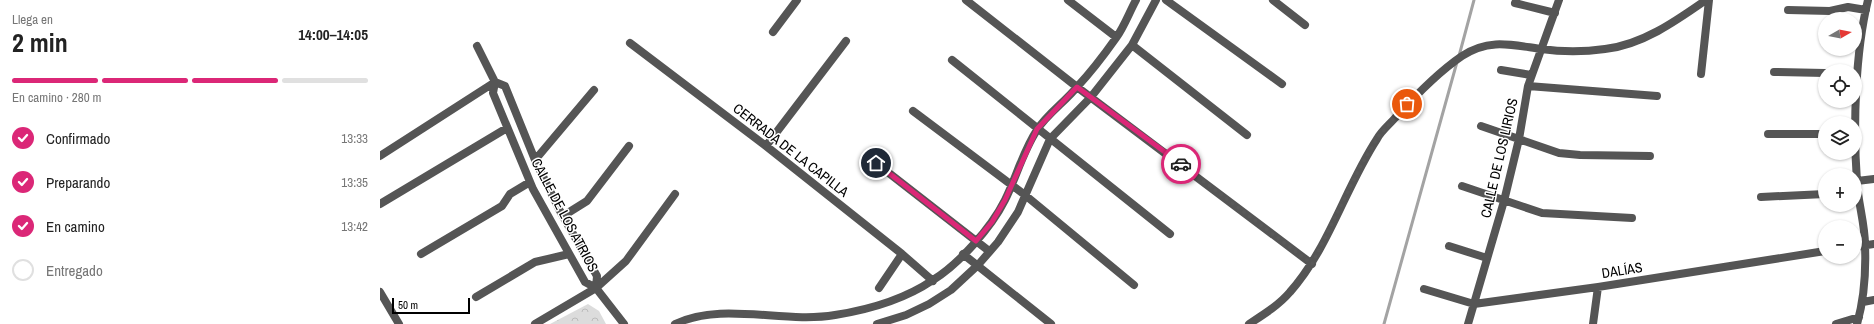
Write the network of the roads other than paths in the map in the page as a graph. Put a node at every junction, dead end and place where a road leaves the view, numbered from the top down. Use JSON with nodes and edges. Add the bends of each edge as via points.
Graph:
{"nodes":[{"id":1,"x":797,"y":0,"type":"edge"},
{"id":2,"x":966,"y":0,"type":"edge"},
{"id":3,"x":1068,"y":0,"type":"edge"},
{"id":4,"x":1136,"y":0,"type":"edge"},
{"id":5,"x":1156,"y":0,"type":"edge"},
{"id":6,"x":1166,"y":0,"type":"edge"},
{"id":7,"x":1272,"y":0,"type":"edge"},
{"id":8,"x":1559,"y":0,"type":"edge"},
{"id":9,"x":1868,"y":0,"type":"edge"},
{"id":10,"x":1704,"y":1,"type":"edge"},
{"id":11,"x":1515,"y":3,"type":"dead end"},
{"id":12,"x":1788,"y":10,"type":"dead end"},
{"id":13,"x":1866,"y":10,"type":"junction"},
{"id":14,"x":1555,"y":13,"type":"junction"},
{"id":15,"x":1305,"y":25,"type":"dead end"},
{"id":16,"x":773,"y":32,"type":"dead end"},
{"id":17,"x":1116,"y":37,"type":"junction"},
{"id":18,"x":846,"y":41,"type":"dead end"},
{"id":19,"x":630,"y":43,"type":"dead end"},
{"id":20,"x":477,"y":46,"type":"dead end"},
{"id":21,"x":1132,"y":46,"type":"junction"},
{"id":22,"x":1540,"y":49,"type":"junction"},
{"id":23,"x":952,"y":60,"type":"dead end"},
{"id":24,"x":1857,"y":64,"type":"edge"},
{"id":25,"x":1502,"y":70,"type":"dead end"},
{"id":26,"x":1774,"y":72,"type":"dead end"},
{"id":27,"x":1818,"y":73,"type":"edge"},
{"id":28,"x":1701,"y":74,"type":"dead end"},
{"id":29,"x":1531,"y":75,"type":"junction"},
{"id":30,"x":495,"y":82,"type":"junction"},
{"id":31,"x":1282,"y":84,"type":"dead end"},
{"id":32,"x":1528,"y":86,"type":"junction"},
{"id":33,"x":1077,"y":87,"type":"junction"},
{"id":34,"x":594,"y":90,"type":"dead end"},
{"id":35,"x":1657,"y":96,"type":"dead end"},
{"id":36,"x":1091,"y":97,"type":"junction"},
{"id":37,"x":913,"y":110,"type":"dead end"},
{"id":38,"x":1481,"y":126,"type":"dead end"},
{"id":39,"x":507,"y":128,"type":"junction"},
{"id":40,"x":1037,"y":129,"type":"junction"},
{"id":41,"x":1768,"y":134,"type":"dead end"},
{"id":42,"x":1818,"y":134,"type":"edge"},
{"id":43,"x":1247,"y":135,"type":"dead end"},
{"id":44,"x":1050,"y":139,"type":"junction"},
{"id":45,"x":1519,"y":139,"type":"junction"},
{"id":46,"x":629,"y":146,"type":"dead end"},
{"id":47,"x":766,"y":146,"type":"junction"},
{"id":48,"x":380,"y":156,"type":"edge"},
{"id":49,"x":1650,"y":156,"type":"dead end"},
{"id":50,"x":535,"y":160,"type":"junction"},
{"id":51,"x":876,"y":163,"type":"dead end"},
{"id":52,"x":1874,"y":179,"type":"edge"},
{"id":53,"x":1862,"y":180,"type":"edge"},
{"id":54,"x":530,"y":182,"type":"junction"},
{"id":55,"x":1011,"y":185,"type":"junction"},
{"id":56,"x":1462,"y":186,"type":"dead end"},
{"id":57,"x":675,"y":194,"type":"dead end"},
{"id":58,"x":1818,"y":194,"type":"edge"},
{"id":59,"x":1025,"y":195,"type":"junction"},
{"id":60,"x":1761,"y":197,"type":"dead end"},
{"id":61,"x":1504,"y":201,"type":"junction"},
{"id":62,"x":380,"y":204,"type":"edge"},
{"id":63,"x":1861,"y":212,"type":"edge"},
{"id":64,"x":562,"y":216,"type":"junction"},
{"id":65,"x":1632,"y":218,"type":"dead end"},
{"id":66,"x":1170,"y":234,"type":"dead end"},
{"id":67,"x":976,"y":241,"type":"junction"},
{"id":68,"x":1870,"y":244,"type":"edge"},
{"id":69,"x":1449,"y":246,"type":"dead end"},
{"id":70,"x":990,"y":251,"type":"junction"},
{"id":71,"x":1818,"y":253,"type":"edge"},
{"id":72,"x":421,"y":254,"type":"dead end"},
{"id":73,"x":568,"y":254,"type":"junction"},
{"id":74,"x":902,"y":254,"type":"junction"},
{"id":75,"x":963,"y":254,"type":"junction"},
{"id":76,"x":1488,"y":258,"type":"junction"},
{"id":77,"x":1312,"y":264,"type":"junction"},
{"id":78,"x":978,"y":265,"type":"junction"},
{"id":79,"x":933,"y":281,"type":"junction"},
{"id":80,"x":1134,"y":285,"type":"dead end"},
{"id":81,"x":1598,"y":287,"type":"junction"},
{"id":82,"x":596,"y":288,"type":"junction"},
{"id":83,"x":879,"y":288,"type":"dead end"},
{"id":84,"x":1424,"y":289,"type":"dead end"},
{"id":85,"x":380,"y":292,"type":"edge"},
{"id":86,"x":476,"y":297,"type":"dead end"},
{"id":87,"x":1874,"y":300,"type":"edge"},
{"id":88,"x":1863,"y":302,"type":"junction"},
{"id":89,"x":1474,"y":304,"type":"junction"},
{"id":90,"x":1858,"y":320,"type":"edge"},
{"id":91,"x":887,"y":323,"type":"edge"},
{"id":92,"x":398,"y":324,"type":"edge"},
{"id":93,"x":535,"y":324,"type":"edge"},
{"id":94,"x":624,"y":324,"type":"edge"},
{"id":95,"x":675,"y":324,"type":"edge"},
{"id":96,"x":877,"y":324,"type":"edge"},
{"id":97,"x":1051,"y":324,"type":"edge"},
{"id":98,"x":1249,"y":324,"type":"edge"},
{"id":99,"x":1468,"y":324,"type":"edge"},
{"id":100,"x":1593,"y":324,"type":"edge"},
{"id":101,"x":1836,"y":324,"type":"edge"}],
"edges":[{"from":1,"to":16,"type":"street"},
{"from":2,"to":33,"type":"street"},
{"from":3,"to":17,"type":"street"},
{"from":4,"to":17,"type":"street"},
{"from":5,"to":21,"type":"street"},
{"from":6,"to":31,"type":"street"},
{"from":7,"to":15,"type":"street"},
{"from":8,"to":14,"type":"street","name":"CALLE DE LOS LIRIOS"},
{"from":9,"to":13,"type":"street"},
{"from":10,"to":22,"type":"street","via":[[1648,36],[1624,45],[1606,49],[1568,51]]},
{"from":10,"to":28,"type":"street"},
{"from":11,"to":14,"type":"street"},
{"from":12,"to":13,"type":"street","via":[[1830,11],[1848,7]]},
{"from":13,"to":24,"type":"street"},
{"from":14,"to":22,"type":"street","name":"CALLE DE LOS LIRIOS"},
{"from":17,"to":33,"type":"street"},
{"from":18,"to":47,"type":"street"},
{"from":19,"to":47,"type":"street","name":"CERRADA DE LA CAPILLA"},
{"from":20,"to":30,"type":"street","name":"CALLE DE LOS ATRIOS"},
{"from":21,"to":36,"type":"street"},
{"from":21,"to":43,"type":"street"},
{"from":22,"to":29,"type":"street","name":"CALLE DE LOS LIRIOS"},
{"from":22,"to":77,"type":"street","via":[[1522,45],[1485,45],[1463,55],[1407,104],[1378,137],[1360,167]]},
{"from":23,"to":40,"type":"street"},
{"from":25,"to":29,"type":"street"},
{"from":26,"to":27,"type":"street"},
{"from":29,"to":32,"type":"street","name":"CALLE DE LOS LIRIOS"},
{"from":30,"to":39,"type":"street","name":"CALLE DE LOS ATRIOS","via":[[493,93]]},
{"from":30,"to":48,"type":"street"},
{"from":30,"to":50,"type":"street","name":"CALLE DE LOS ATRIOS","via":[[505,86]]},
{"from":32,"to":35,"type":"street"},
{"from":32,"to":45,"type":"street","name":"CALLE DE LOS LIRIOS"},
{"from":33,"to":36,"type":"street"},
{"from":33,"to":40,"type":"street"},
{"from":34,"to":50,"type":"street"},
{"from":36,"to":44,"type":"street"},
{"from":36,"to":77,"type":"street"},
{"from":37,"to":55,"type":"street"},
{"from":38,"to":45,"type":"street"},
{"from":39,"to":54,"type":"street","name":"CALLE DE LOS ATRIOS"},
{"from":39,"to":62,"type":"street"},
{"from":40,"to":44,"type":"street"},
{"from":40,"to":55,"type":"street"},
{"from":41,"to":42,"type":"street"},
{"from":44,"to":59,"type":"street"},
{"from":44,"to":66,"type":"street"},
{"from":45,"to":49,"type":"street","via":[[1559,153]]},
{"from":45,"to":61,"type":"street","name":"CALLE DE LOS LIRIOS"},
{"from":46,"to":64,"type":"street","via":[[587,201]]},
{"from":47,"to":74,"type":"street","name":"CERRADA DE LA CAPILLA"},
{"from":50,"to":64,"type":"street","name":"CALLE DE LOS ATRIOS"},
{"from":51,"to":67,"type":"street"},
{"from":52,"to":53,"type":"street"},
{"from":54,"to":72,"type":"street","via":[[510,194],[502,206]]},
{"from":54,"to":73,"type":"street","name":"CALLE DE LOS ATRIOS"},
{"from":55,"to":59,"type":"street"},
{"from":55,"to":67,"type":"street","via":[[992,222]]},
{"from":56,"to":61,"type":"street"},
{"from":57,"to":82,"type":"street","via":[[626,261]]},
{"from":58,"to":60,"type":"street"},
{"from":59,"to":70,"type":"street","via":[[1018,212]]},
{"from":59,"to":80,"type":"street"},
{"from":61,"to":65,"type":"street","via":[[1542,213]]},
{"from":61,"to":76,"type":"street","name":"CALLE DE LOS LIRIOS"},
{"from":63,"to":68,"type":"street"},
{"from":64,"to":82,"type":"street","name":"CALLE DE LOS ATRIOS","via":[[597,276]]},
{"from":67,"to":70,"type":"street"},
{"from":67,"to":75,"type":"street"},
{"from":68,"to":88,"type":"street"},
{"from":69,"to":76,"type":"street"},
{"from":70,"to":78,"type":"street"},
{"from":71,"to":81,"type":"street","name":"DALÍAS"},
{"from":73,"to":82,"type":"street","name":"CALLE DE LOS ATRIOS","via":[[585,282]]},
{"from":73,"to":86,"type":"street","via":[[535,262]]},
{"from":74,"to":79,"type":"street","name":"CERRADA DE LA CAPILLA"},
{"from":74,"to":83,"type":"street"},
{"from":75,"to":78,"type":"street"},
{"from":75,"to":79,"type":"street"},
{"from":76,"to":89,"type":"street","name":"CALLE DE LOS LIRIOS"},
{"from":77,"to":98,"type":"street","via":[[1289,294]]},
{"from":78,"to":91,"type":"street","via":[[951,290],[929,304]]},
{"from":78,"to":97,"type":"street"},
{"from":79,"to":95,"type":"street","via":[[876,305],[832,316],[719,314],[687,319]]},
{"from":81,"to":89,"type":"street","name":"DALÍAS"},
{"from":81,"to":100,"type":"street"},
{"from":82,"to":93,"type":"street"},
{"from":82,"to":94,"type":"street","name":"CALLE DE LOS ATRIOS"},
{"from":84,"to":89,"type":"street","name":"DALÍAS"},
{"from":85,"to":92,"type":"street"},
{"from":87,"to":88,"type":"street"},
{"from":88,"to":90,"type":"street"},
{"from":89,"to":99,"type":"street","name":"CALLE DE LOS LIRIOS"},
{"from":90,"to":101,"type":"street"},
{"from":91,"to":96,"type":"street"}]}
